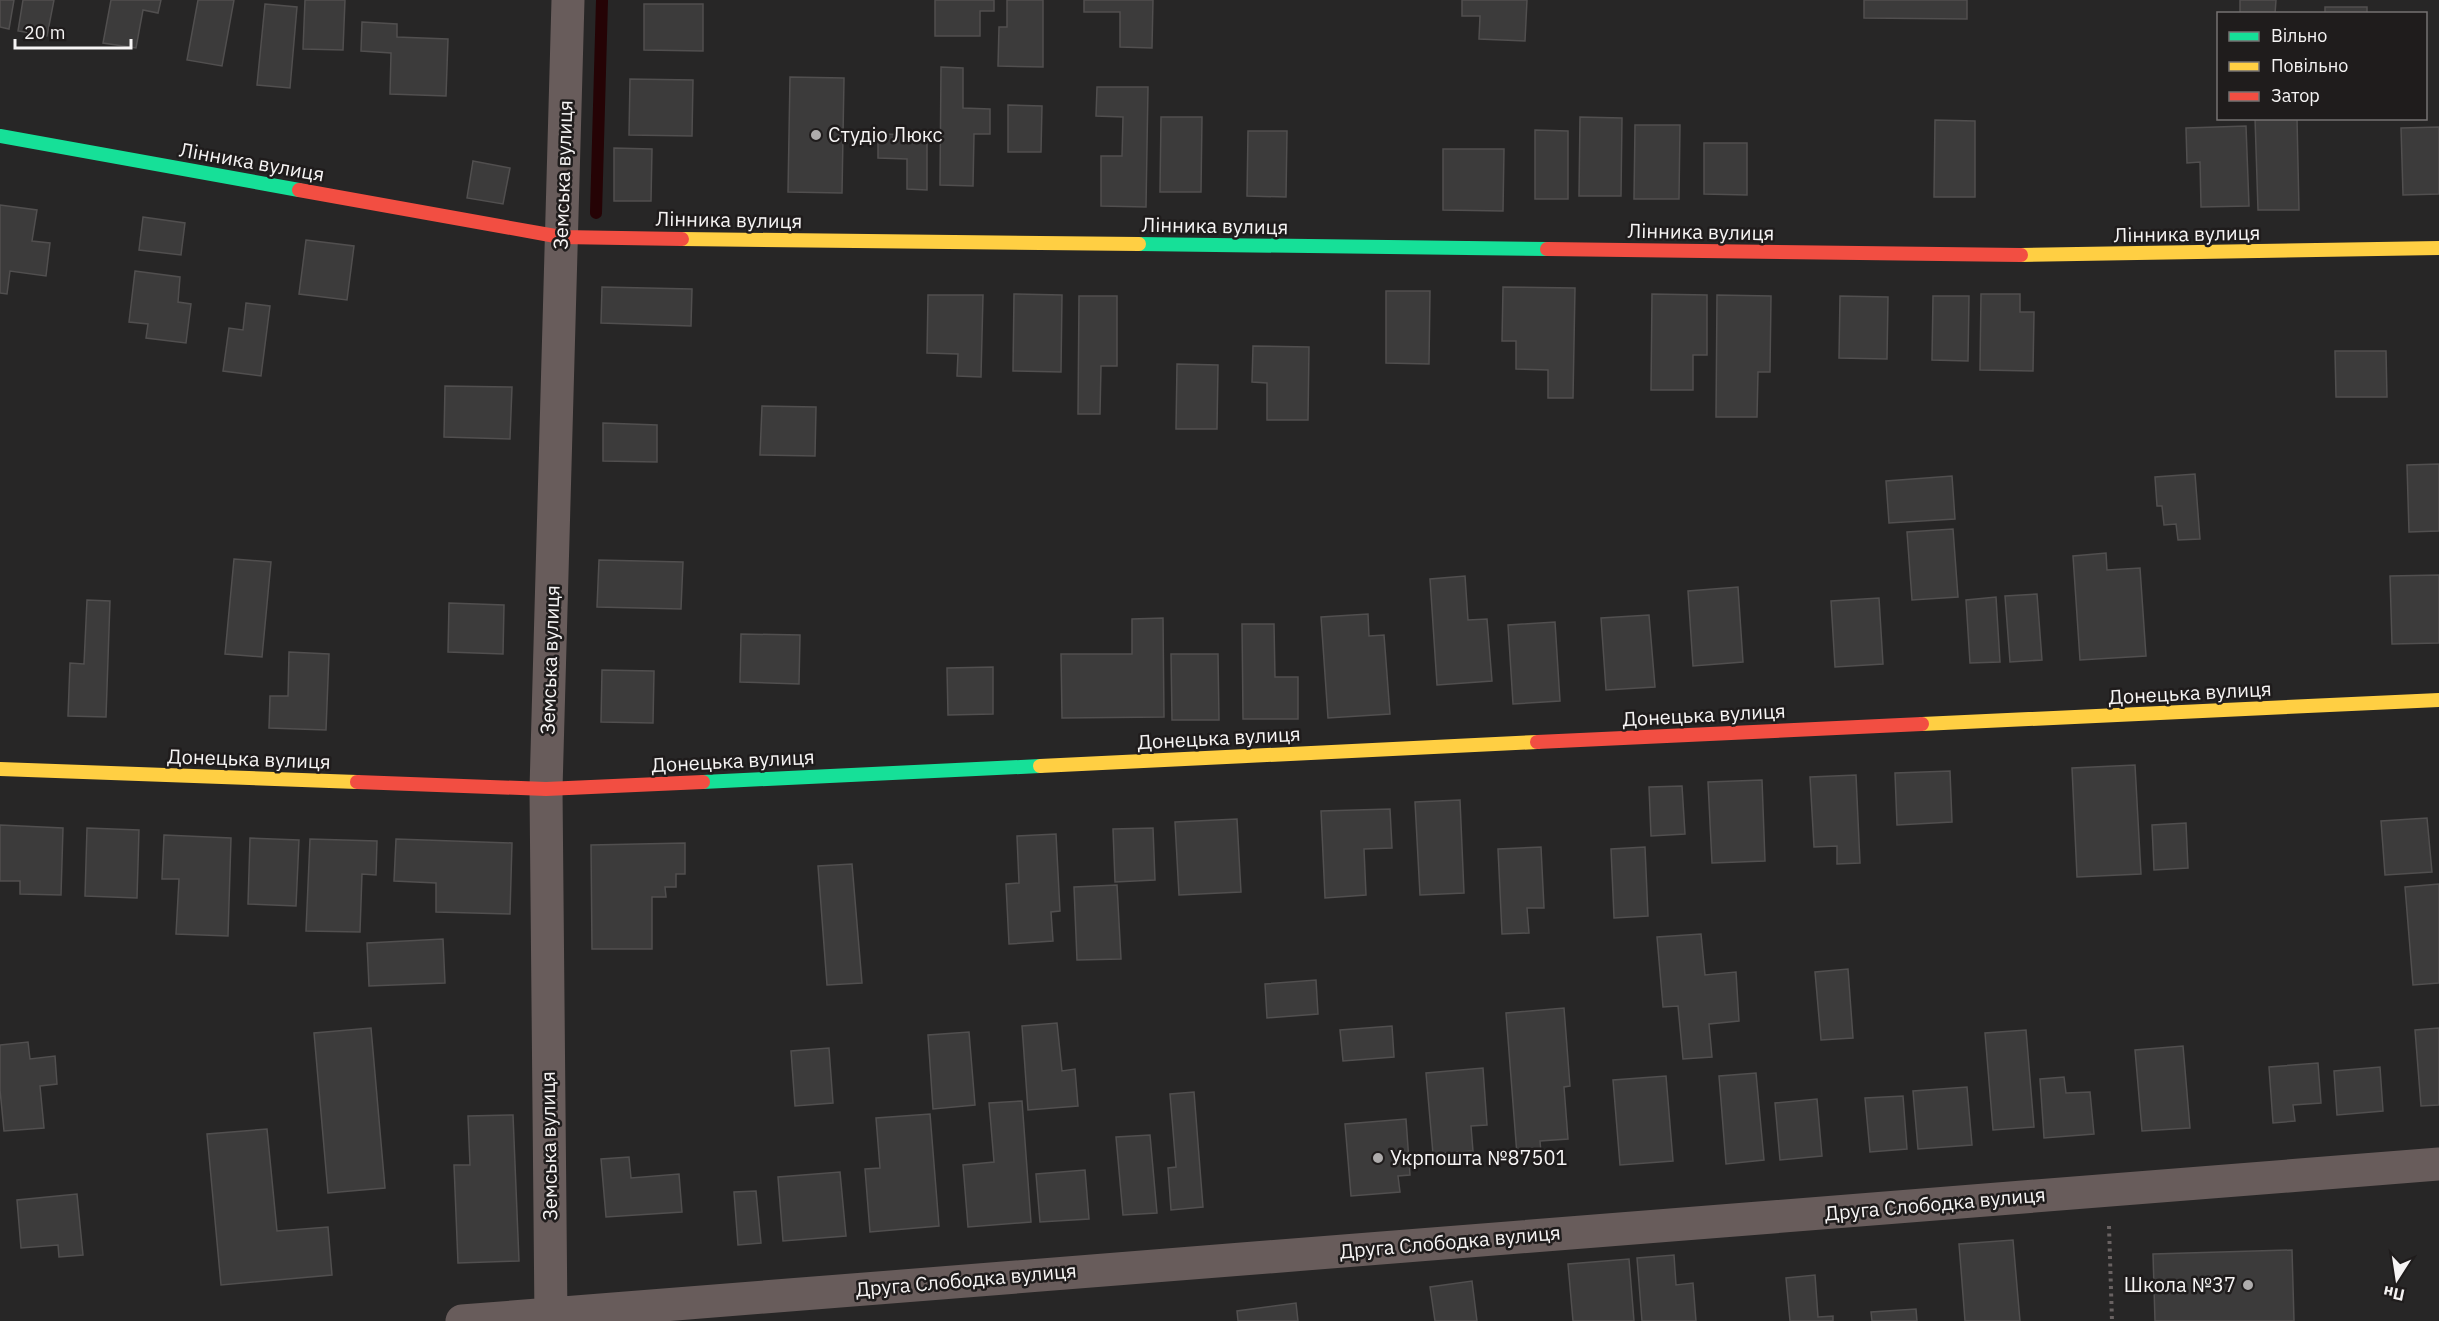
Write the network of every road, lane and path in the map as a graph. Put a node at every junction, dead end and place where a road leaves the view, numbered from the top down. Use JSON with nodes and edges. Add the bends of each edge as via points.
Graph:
{"nodes":[{"id":1,"x":568,"y":0,"type":"edge"},
{"id":2,"x":0,"y":136,"type":"edge"},
{"id":3,"x":561,"y":237,"type":"junction"},
{"id":4,"x":2439,"y":248,"type":"edge"},
{"id":5,"x":2439,"y":700,"type":"edge"},
{"id":6,"x":0,"y":769,"type":"edge"},
{"id":7,"x":546,"y":789,"type":"junction"},
{"id":8,"x":2439,"y":1164,"type":"edge"},
{"id":9,"x":2108,"y":1190,"type":"junction"},
{"id":10,"x":551,"y":1317,"type":"edge"},
{"id":11,"x":462,"y":1321,"type":"edge"},
{"id":12,"x":2112,"y":1321,"type":"edge"}],
"edges":[{"from":1,"to":3,"type":"street","name":"Земська вулиця"},
{"from":2,"to":3,"type":"street","name":"Лінника вулиця"},
{"from":3,"to":4,"type":"street","name":"Лінника вулиця","via":[[2075,256]]},
{"from":3,"to":7,"type":"street","name":"Земська вулиця"},
{"from":5,"to":7,"type":"street","name":"Донецька вулиця"},
{"from":6,"to":7,"type":"street","name":"Донецька вулиця"},
{"from":7,"to":10,"type":"street","name":"Земська вулиця"},
{"from":8,"to":9,"type":"street","name":"Друга Слободка вулиця"},
{"from":9,"to":10,"type":"street","name":"Друга Слободка вулиця"},
{"from":9,"to":12,"type":"path"},
{"from":10,"to":11,"type":"street","name":"Друга Слободка вулиця"}]}
